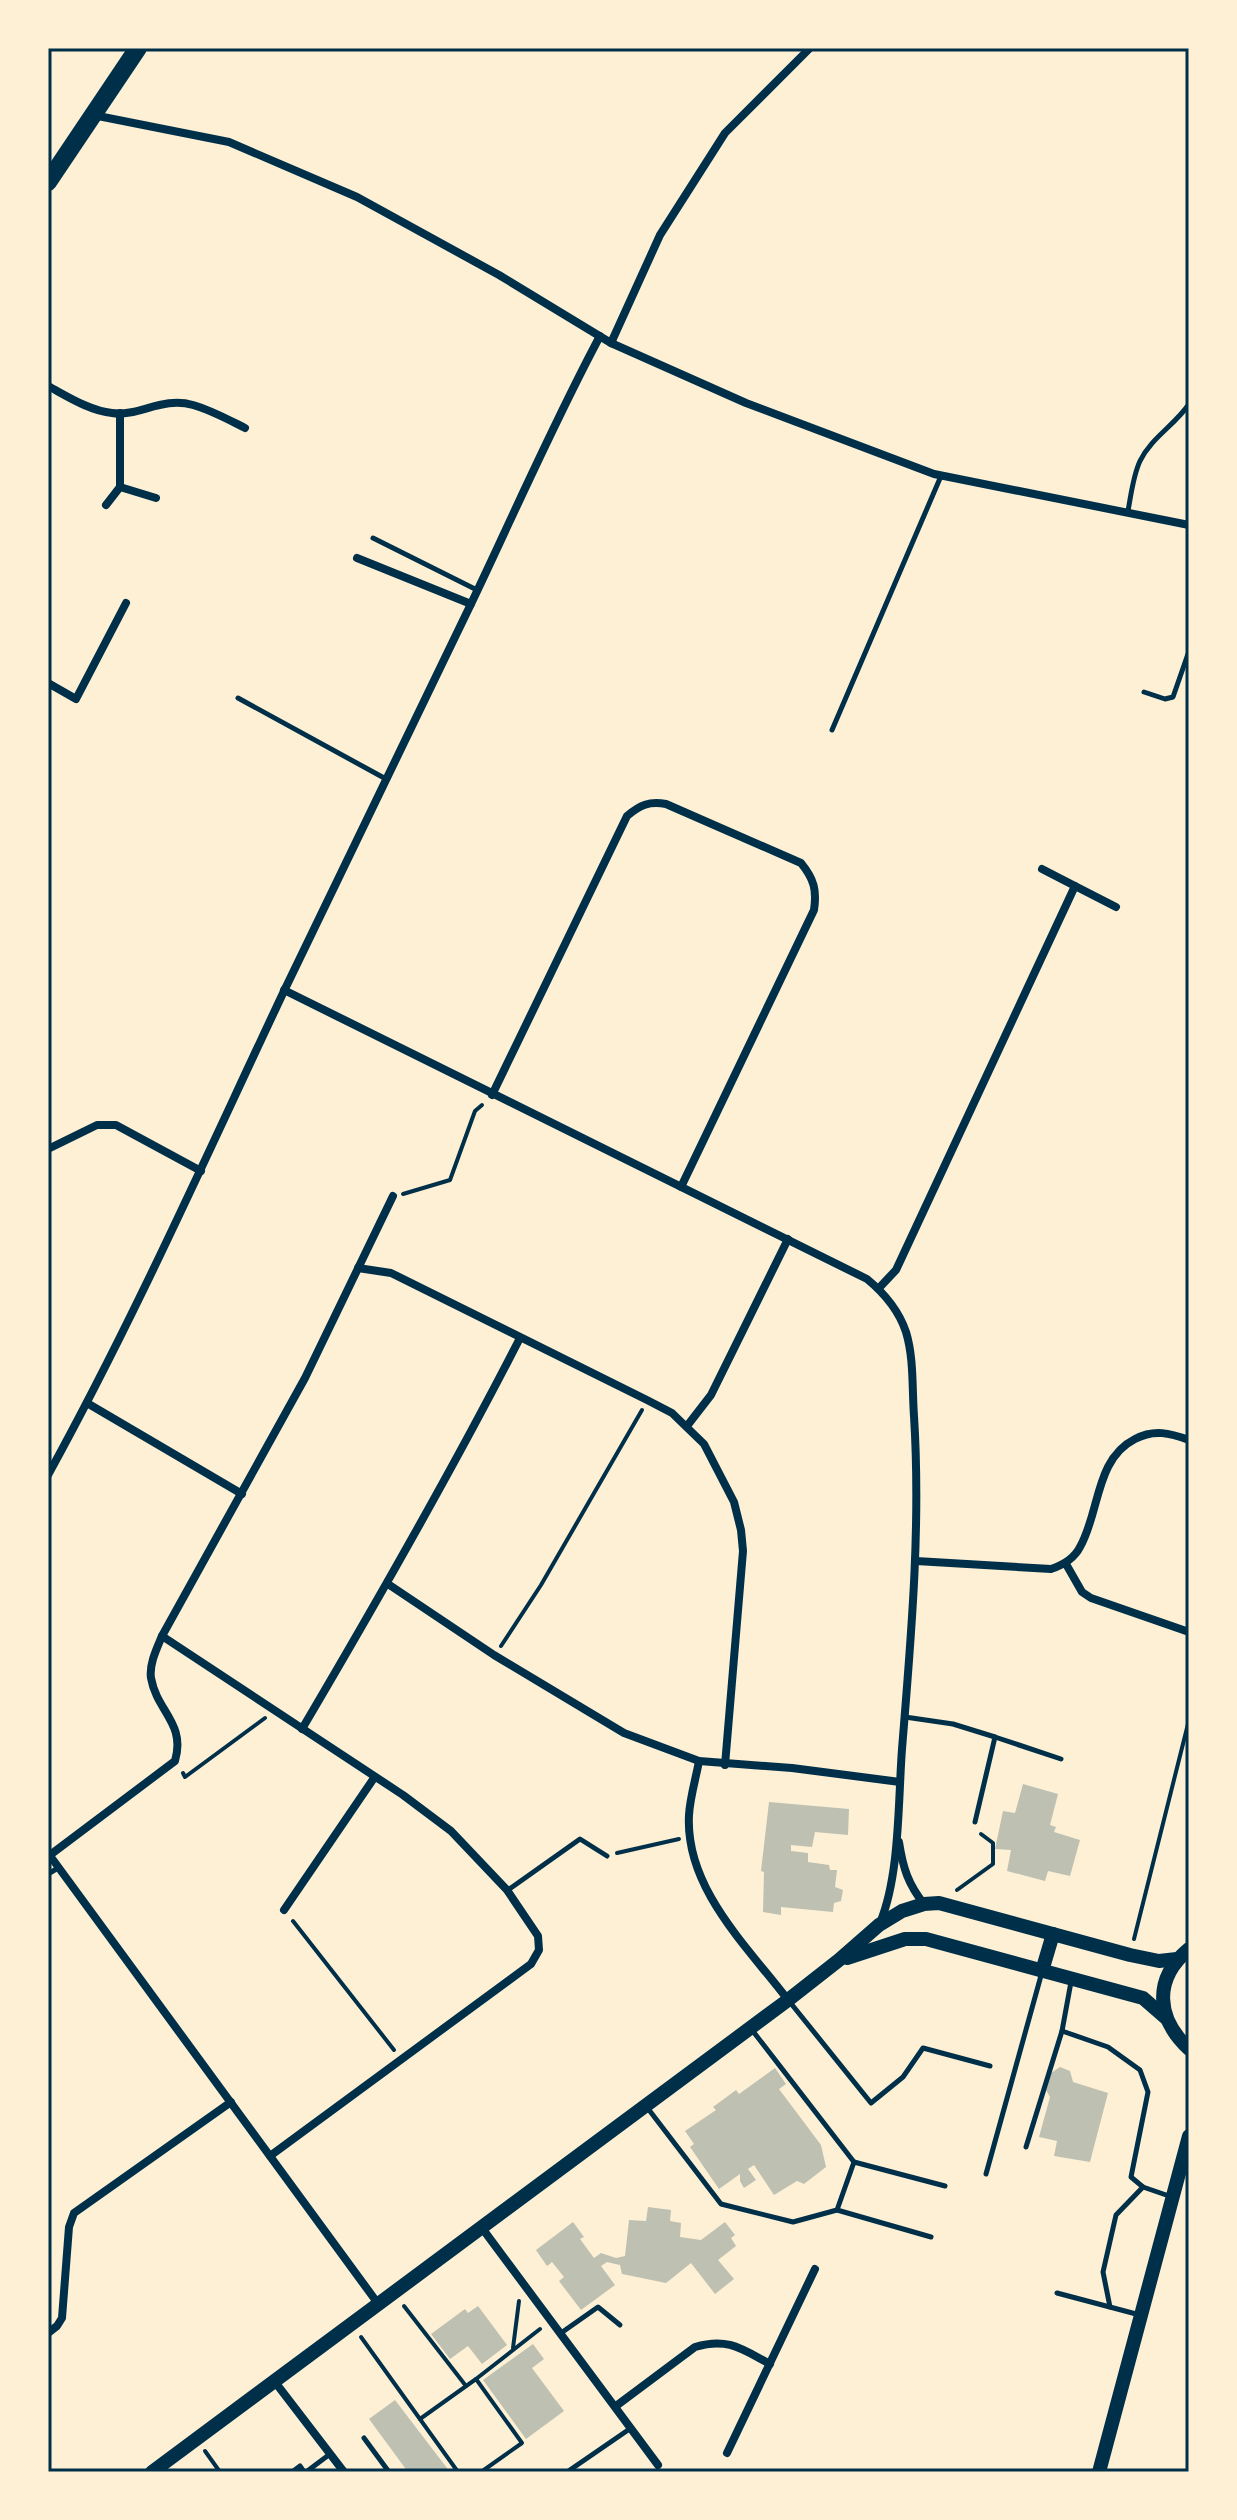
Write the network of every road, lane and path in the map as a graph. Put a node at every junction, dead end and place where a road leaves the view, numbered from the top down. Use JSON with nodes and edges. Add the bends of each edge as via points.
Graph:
{"nodes":[{"id":1,"x":138,"y":48,"type":"edge"},
{"id":2,"x":810,"y":48,"type":"edge"},
{"id":3,"x":92,"y":115,"type":"junction"},
{"id":4,"x":48,"y":182,"type":"edge"},
{"id":5,"x":600,"y":336,"type":"junction"},
{"id":6,"x":611,"y":343,"type":"junction"},
{"id":7,"x":48,"y":386,"type":"edge"},
{"id":8,"x":1189,"y":404,"type":"edge"},
{"id":9,"x":120,"y":413,"type":"junction"},
{"id":10,"x":245,"y":428,"type":"dead end"},
{"id":11,"x":941,"y":475,"type":"junction"},
{"id":12,"x":120,"y":487,"type":"junction"},
{"id":13,"x":156,"y":498,"type":"dead end"},
{"id":14,"x":106,"y":505,"type":"dead end"},
{"id":15,"x":1128,"y":511,"type":"junction"},
{"id":16,"x":1189,"y":525,"type":"edge"},
{"id":17,"x":373,"y":538,"type":"dead end"},
{"id":18,"x":357,"y":558,"type":"dead end"},
{"id":19,"x":477,"y":590,"type":"junction"},
{"id":20,"x":126,"y":603,"type":"dead end"},
{"id":21,"x":471,"y":604,"type":"junction"},
{"id":22,"x":1189,"y":651,"type":"edge"},
{"id":23,"x":48,"y":683,"type":"edge"},
{"id":24,"x":1144,"y":692,"type":"dead end"},
{"id":25,"x":238,"y":698,"type":"dead end"},
{"id":26,"x":832,"y":730,"type":"dead end"},
{"id":27,"x":386,"y":779,"type":"junction"},
{"id":28,"x":1042,"y":869,"type":"dead end"},
{"id":29,"x":1075,"y":886,"type":"junction"},
{"id":30,"x":1116,"y":907,"type":"dead end"},
{"id":31,"x":284,"y":990,"type":"junction"},
{"id":32,"x":492,"y":1095,"type":"junction"},
{"id":33,"x":48,"y":1149,"type":"edge"},
{"id":34,"x":201,"y":1171,"type":"junction"},
{"id":35,"x":681,"y":1187,"type":"junction"},
{"id":36,"x":393,"y":1196,"type":"joint"},
{"id":37,"x":788,"y":1239,"type":"junction"},
{"id":38,"x":358,"y":1268,"type":"junction"},
{"id":39,"x":879,"y":1288,"type":"junction"},
{"id":40,"x":520,"y":1338,"type":"junction"},
{"id":41,"x":647,"y":1400,"type":"junction"},
{"id":42,"x":87,"y":1403,"type":"junction"},
{"id":43,"x":687,"y":1426,"type":"junction"},
{"id":44,"x":1189,"y":1440,"type":"edge"},
{"id":45,"x":48,"y":1475,"type":"edge"},
{"id":46,"x":242,"y":1494,"type":"junction"},
{"id":47,"x":916,"y":1561,"type":"junction"},
{"id":48,"x":1066,"y":1564,"type":"junction"},
{"id":49,"x":388,"y":1584,"type":"junction"},
{"id":50,"x":1189,"y":1632,"type":"edge"},
{"id":51,"x":162,"y":1636,"type":"junction"},
{"id":52,"x":494,"y":1655,"type":"junction"},
{"id":53,"x":278,"y":1712,"type":"junction"},
{"id":54,"x":905,"y":1717,"type":"junction"},
{"id":55,"x":1189,"y":1720,"type":"edge"},
{"id":56,"x":302,"y":1729,"type":"junction"},
{"id":57,"x":995,"y":1737,"type":"junction"},
{"id":58,"x":1061,"y":1759,"type":"dead end"},
{"id":59,"x":175,"y":1761,"type":"junction"},
{"id":60,"x":699,"y":1761,"type":"junction"},
{"id":61,"x":725,"y":1765,"type":"junction"},
{"id":62,"x":374,"y":1778,"type":"junction"},
{"id":63,"x":900,"y":1782,"type":"junction"},
{"id":64,"x":975,"y":1822,"type":"dead end"},
{"id":65,"x":897,"y":1834,"type":"junction"},
{"id":66,"x":981,"y":1834,"type":"dead end"},
{"id":67,"x":691,"y":1837,"type":"junction"},
{"id":68,"x":49,"y":1854,"type":"edge"},
{"id":69,"x":607,"y":1856,"type":"joint"},
{"id":70,"x":59,"y":1867,"type":"junction"},
{"id":71,"x":48,"y":1874,"type":"edge"},
{"id":72,"x":507,"y":1890,"type":"junction"},
{"id":73,"x":932,"y":1904,"type":"junction"},
{"id":74,"x":284,"y":1910,"type":"joint"},
{"id":75,"x":879,"y":1925,"type":"junction"},
{"id":76,"x":1053,"y":1934,"type":"junction"},
{"id":77,"x":1183,"y":1954,"type":"edge"},
{"id":78,"x":1130,"y":1955,"type":"junction"},
{"id":79,"x":839,"y":1960,"type":"junction"},
{"id":80,"x":1042,"y":1971,"type":"junction"},
{"id":81,"x":1072,"y":1979,"type":"junction"},
{"id":82,"x":788,"y":2000,"type":"junction"},
{"id":83,"x":1166,"y":2018,"type":"junction"},
{"id":84,"x":750,"y":2028,"type":"junction"},
{"id":85,"x":1062,"y":2031,"type":"junction"},
{"id":86,"x":1189,"y":2049,"type":"edge"},
{"id":87,"x":402,"y":2060,"type":"junction"},
{"id":88,"x":990,"y":2066,"type":"dead end"},
{"id":89,"x":231,"y":2102,"type":"junction"},
{"id":90,"x":645,"y":2105,"type":"junction"},
{"id":91,"x":1189,"y":2136,"type":"edge"},
{"id":92,"x":1026,"y":2147,"type":"dead end"},
{"id":93,"x":270,"y":2156,"type":"junction"},
{"id":94,"x":854,"y":2162,"type":"junction"},
{"id":95,"x":986,"y":2174,"type":"dead end"},
{"id":96,"x":945,"y":2186,"type":"dead end"},
{"id":97,"x":1143,"y":2187,"type":"junction"},
{"id":98,"x":1173,"y":2197,"type":"junction"},
{"id":99,"x":837,"y":2210,"type":"junction"},
{"id":100,"x":482,"y":2228,"type":"junction"},
{"id":101,"x":931,"y":2237,"type":"dead end"},
{"id":102,"x":815,"y":2269,"type":"dead end"},
{"id":103,"x":519,"y":2277,"type":"junction"},
{"id":104,"x":395,"y":2293,"type":"junction"},
{"id":105,"x":1057,"y":2293,"type":"dead end"},
{"id":106,"x":379,"y":2305,"type":"junction"},
{"id":107,"x":1110,"y":2307,"type":"junction"},
{"id":108,"x":1141,"y":2315,"type":"junction"},
{"id":109,"x":552,"y":2320,"type":"junction"},
{"id":110,"x":352,"y":2325,"type":"junction"},
{"id":111,"x":620,"y":2325,"type":"dead end"},
{"id":112,"x":48,"y":2333,"type":"edge"},
{"id":113,"x":561,"y":2333,"type":"junction"},
{"id":114,"x":513,"y":2350,"type":"junction"},
{"id":115,"x":770,"y":2364,"type":"junction"},
{"id":116,"x":476,"y":2379,"type":"junction"},
{"id":117,"x":275,"y":2382,"type":"junction"},
{"id":118,"x":466,"y":2386,"type":"junction"},
{"id":119,"x":616,"y":2406,"type":"junction"},
{"id":120,"x":420,"y":2419,"type":"junction"},
{"id":121,"x":631,"y":2427,"type":"junction"},
{"id":122,"x":364,"y":2438,"type":"dead end"},
{"id":123,"x":197,"y":2440,"type":"junction"},
{"id":124,"x":727,"y":2453,"type":"dead end"},
{"id":125,"x":330,"y":2454,"type":"junction"},
{"id":126,"x":661,"y":2468,"type":"edge"},
{"id":127,"x":152,"y":2472,"type":"edge"},
{"id":128,"x":220,"y":2472,"type":"edge"},
{"id":129,"x":292,"y":2472,"type":"edge"},
{"id":130,"x":305,"y":2472,"type":"edge"},
{"id":131,"x":344,"y":2472,"type":"edge"},
{"id":132,"x":389,"y":2472,"type":"edge"},
{"id":133,"x":458,"y":2472,"type":"edge"},
{"id":134,"x":481,"y":2472,"type":"edge"},
{"id":135,"x":567,"y":2472,"type":"edge"},
{"id":136,"x":1099,"y":2472,"type":"edge"}],
"edges":[{"from":1,"to":3,"type":"highway"},
{"from":2,"to":6,"type":"street","via":[[725,133],[660,235]]},
{"from":3,"to":4,"type":"highway"},
{"from":3,"to":5,"type":"street","via":[[229,142],[343,191]]},
{"from":5,"to":6,"type":"street"},
{"from":5,"to":19,"type":"street"},
{"from":6,"to":11,"type":"street","via":[[746,403]]},
{"from":7,"to":9,"type":"street","via":[[76,401]]},
{"from":8,"to":15,"type":"lane","via":[[1139,462]]},
{"from":9,"to":10,"type":"street","via":[[161,402],[192,404]]},
{"from":9,"to":12,"type":"street"},
{"from":11,"to":15,"type":"street"},
{"from":11,"to":26,"type":"lane"},
{"from":12,"to":13,"type":"street"},
{"from":12,"to":14,"type":"street"},
{"from":15,"to":16,"type":"street"},
{"from":17,"to":19,"type":"lane"},
{"from":18,"to":21,"type":"street"},
{"from":19,"to":21,"type":"street"},
{"from":20,"to":23,"type":"street","via":[[76,699]]},
{"from":21,"to":27,"type":"street"},
{"from":22,"to":24,"type":"lane","via":[[1173,697]]},
{"from":25,"to":27,"type":"lane"},
{"from":27,"to":31,"type":"street"},
{"from":28,"to":29,"type":"street"},
{"from":29,"to":30,"type":"street"},
{"from":29,"to":39,"type":"street","via":[[896,1270]]},
{"from":31,"to":32,"type":"street"},
{"from":31,"to":34,"type":"street"},
{"from":32,"to":35,"type":"street"},
{"from":32,"to":35,"type":"street","via":[[627,816],[639,805],[666,804],[801,863],[816,892],[814,910]]},
{"from":32,"to":36,"type":"path","via":[[475,1111],[450,1180]]},
{"from":33,"to":34,"type":"street","via":[[97,1125],[116,1125]]},
{"from":34,"to":42,"type":"street"},
{"from":35,"to":37,"type":"street"},
{"from":36,"to":38,"type":"street"},
{"from":37,"to":39,"type":"street"},
{"from":37,"to":43,"type":"street","via":[[711,1395]]},
{"from":38,"to":40,"type":"street","via":[[391,1273]]},
{"from":38,"to":46,"type":"street"},
{"from":39,"to":47,"type":"street","via":[[894,1307],[908,1342],[918,1477]]},
{"from":40,"to":41,"type":"street"},
{"from":40,"to":49,"type":"street"},
{"from":41,"to":43,"type":"street"},
{"from":41,"to":52,"type":"path","via":[[541,1585]]},
{"from":42,"to":45,"type":"street"},
{"from":42,"to":46,"type":"street"},
{"from":43,"to":61,"type":"street","via":[[722,1474],[734,1502],[743,1551]]},
{"from":44,"to":48,"type":"street","via":[[1160,1432],[1142,1435],[1111,1457],[1080,1548]]},
{"from":46,"to":51,"type":"street"},
{"from":47,"to":48,"type":"street","via":[[1051,1569]]},
{"from":47,"to":54,"type":"street"},
{"from":48,"to":50,"type":"street","via":[[1091,1598]]},
{"from":49,"to":52,"type":"street"},
{"from":49,"to":56,"type":"street"},
{"from":51,"to":53,"type":"street"},
{"from":51,"to":59,"type":"street","via":[[150,1676],[179,1740]]},
{"from":52,"to":60,"type":"street","via":[[624,1733]]},
{"from":53,"to":56,"type":"street"},
{"from":53,"to":59,"type":"path","via":[[185,1777]]},
{"from":54,"to":57,"type":"lane"},
{"from":54,"to":63,"type":"street"},
{"from":55,"to":78,"type":"path"},
{"from":56,"to":62,"type":"street"},
{"from":57,"to":58,"type":"lane"},
{"from":57,"to":64,"type":"lane"},
{"from":59,"to":68,"type":"street"},
{"from":60,"to":61,"type":"street"},
{"from":60,"to":67,"type":"street","via":[[689,1816]]},
{"from":61,"to":63,"type":"street"},
{"from":62,"to":72,"type":"street","via":[[451,1831]]},
{"from":62,"to":74,"type":"street"},
{"from":63,"to":65,"type":"street"},
{"from":65,"to":73,"type":"street","via":[[910,1886]]},
{"from":65,"to":75,"type":"street"},
{"from":66,"to":73,"type":"path","via":[[993,1843],[993,1864]]},
{"from":67,"to":69,"type":"path"},
{"from":67,"to":82,"type":"street","via":[[695,1866],[708,1895]]},
{"from":68,"to":70,"type":"street"},
{"from":69,"to":72,"type":"lane","via":[[580,1839]]},
{"from":70,"to":71,"type":"lane"},
{"from":70,"to":89,"type":"street"},
{"from":72,"to":87,"type":"street","via":[[538,1936],[539,1950],[531,1964]]},
{"from":73,"to":75,"type":"street","via":[[902,1911]]},
{"from":73,"to":76,"type":"street"},
{"from":74,"to":87,"type":"path"},
{"from":75,"to":79,"type":"street"},
{"from":76,"to":78,"type":"street"},
{"from":76,"to":80,"type":"street"},
{"from":77,"to":78,"type":"street","via":[[1159,1961]]},
{"from":77,"to":83,"type":"street","via":[[1164,1988]]},
{"from":79,"to":80,"type":"street","via":[[905,1939],[926,1939]]},
{"from":79,"to":82,"type":"street"},
{"from":80,"to":81,"type":"street"},
{"from":80,"to":95,"type":"lane"},
{"from":81,"to":83,"type":"street","via":[[1143,1998]]},
{"from":81,"to":85,"type":"lane"},
{"from":82,"to":84,"type":"street"},
{"from":82,"to":88,"type":"lane","via":[[871,2103],[903,2077],[923,2048]]},
{"from":83,"to":86,"type":"street"},
{"from":84,"to":90,"type":"street"},
{"from":84,"to":94,"type":"lane"},
{"from":85,"to":92,"type":"lane"},
{"from":85,"to":97,"type":"lane","via":[[1108,2047],[1140,2070],[1148,2092],[1131,2177]]},
{"from":87,"to":93,"type":"street"},
{"from":89,"to":93,"type":"street"},
{"from":89,"to":112,"type":"street","via":[[74,2213],[62,2318]]},
{"from":90,"to":99,"type":"lane","via":[[721,2204],[793,2222]]},
{"from":90,"to":100,"type":"street"},
{"from":91,"to":98,"type":"street"},
{"from":93,"to":106,"type":"street"},
{"from":94,"to":96,"type":"lane"},
{"from":94,"to":99,"type":"lane"},
{"from":97,"to":98,"type":"lane"},
{"from":97,"to":107,"type":"lane","via":[[1116,2215],[1103,2272]]},
{"from":98,"to":108,"type":"street"},
{"from":99,"to":101,"type":"lane"},
{"from":100,"to":103,"type":"street"},
{"from":100,"to":104,"type":"street"},
{"from":102,"to":115,"type":"street"},
{"from":103,"to":109,"type":"street"},
{"from":103,"to":114,"type":"path"},
{"from":104,"to":106,"type":"street"},
{"from":104,"to":118,"type":"path"},
{"from":105,"to":107,"type":"lane"},
{"from":106,"to":110,"type":"street"},
{"from":107,"to":108,"type":"lane"},
{"from":108,"to":136,"type":"street"},
{"from":109,"to":113,"type":"street"},
{"from":109,"to":114,"type":"path"},
{"from":110,"to":117,"type":"street"},
{"from":110,"to":120,"type":"path"},
{"from":111,"to":113,"type":"lane","via":[[598,2307]]},
{"from":113,"to":119,"type":"street"},
{"from":114,"to":116,"type":"path"},
{"from":115,"to":119,"type":"street","via":[[733,2345],[695,2347]]},
{"from":115,"to":124,"type":"street"},
{"from":116,"to":118,"type":"path"},
{"from":116,"to":134,"type":"path","via":[[522,2443]]},
{"from":117,"to":123,"type":"street"},
{"from":117,"to":125,"type":"street"},
{"from":118,"to":120,"type":"path"},
{"from":119,"to":121,"type":"street"},
{"from":120,"to":133,"type":"path"},
{"from":121,"to":126,"type":"street"},
{"from":121,"to":135,"type":"lane"},
{"from":122,"to":132,"type":"lane"},
{"from":123,"to":127,"type":"street"},
{"from":123,"to":128,"type":"path"},
{"from":125,"to":130,"type":"lane"},
{"from":125,"to":131,"type":"street"},
{"from":129,"to":130,"type":"lane","via":[[300,2466]]}]}
